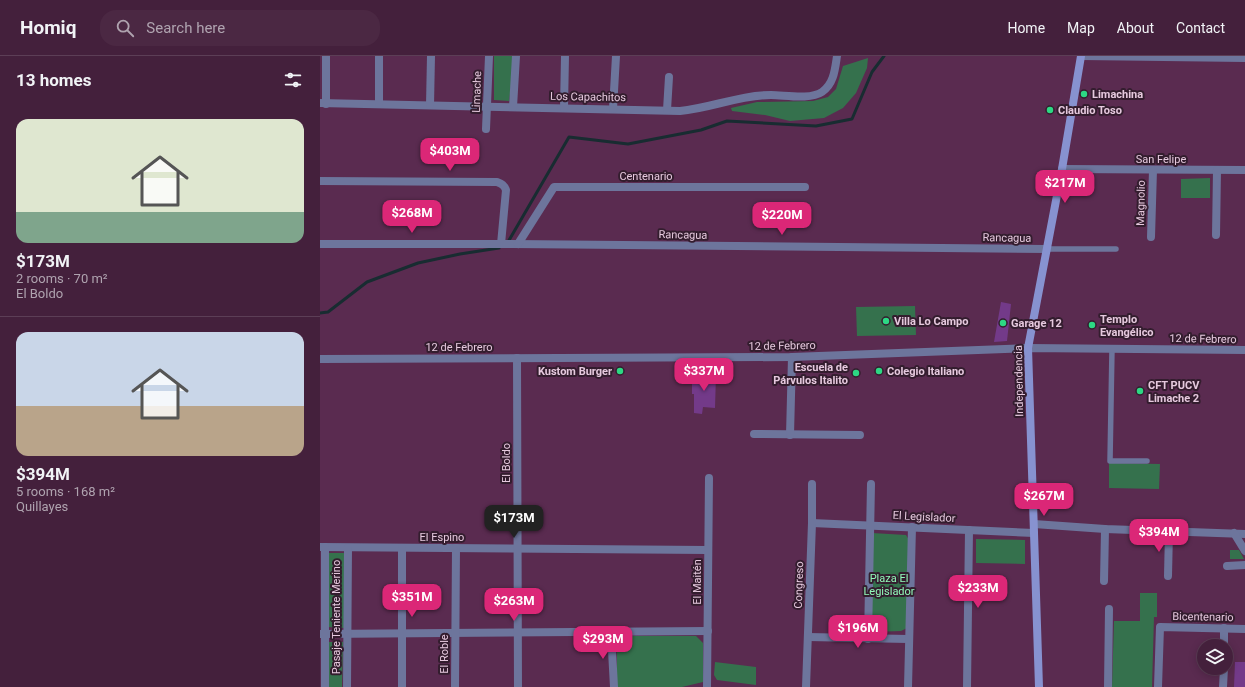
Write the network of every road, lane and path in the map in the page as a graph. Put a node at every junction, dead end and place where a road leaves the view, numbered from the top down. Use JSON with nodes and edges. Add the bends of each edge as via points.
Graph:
{"nodes":[{"id":1,"x":326,"y":56,"type":"edge"},
{"id":2,"x":379,"y":56,"type":"edge"},
{"id":3,"x":431,"y":56,"type":"edge"},
{"id":4,"x":489,"y":56,"type":"edge"},
{"id":5,"x":516,"y":56,"type":"edge"},
{"id":6,"x":565,"y":56,"type":"edge"},
{"id":7,"x":616,"y":56,"type":"edge"},
{"id":8,"x":837,"y":56,"type":"edge"},
{"id":9,"x":1081,"y":56,"type":"edge"},
{"id":10,"x":1245,"y":58,"type":"edge"},
{"id":11,"x":669,"y":77,"type":"dead end"},
{"id":12,"x":323,"y":104,"type":"edge"},
{"id":13,"x":379,"y":104,"type":"junction"},
{"id":14,"x":430,"y":105,"type":"junction"},
{"id":15,"x":487,"y":107,"type":"junction"},
{"id":16,"x":513,"y":107,"type":"junction"},
{"id":17,"x":564,"y":108,"type":"junction"},
{"id":18,"x":613,"y":109,"type":"junction"},
{"id":19,"x":667,"y":110,"type":"junction"},
{"id":20,"x":486,"y":129,"type":"dead end"},
{"id":21,"x":1062,"y":169,"type":"junction"},
{"id":22,"x":1153,"y":170,"type":"junction"},
{"id":23,"x":1217,"y":170,"type":"junction"},
{"id":24,"x":1245,"y":170,"type":"edge"},
{"id":25,"x":320,"y":181,"type":"edge"},
{"id":26,"x":805,"y":187,"type":"dead end"},
{"id":27,"x":1216,"y":235,"type":"dead end"},
{"id":28,"x":1152,"y":237,"type":"dead end"},
{"id":29,"x":320,"y":244,"type":"edge"},
{"id":30,"x":508,"y":244,"type":"junction"},
{"id":31,"x":1047,"y":249,"type":"junction"},
{"id":32,"x":1116,"y":249,"type":"dead end"},
{"id":33,"x":1028,"y":348,"type":"junction"},
{"id":34,"x":1112,"y":349,"type":"junction"},
{"id":35,"x":1245,"y":350,"type":"edge"},
{"id":36,"x":792,"y":357,"type":"junction"},
{"id":37,"x":516,"y":358,"type":"junction"},
{"id":38,"x":320,"y":360,"type":"edge"},
{"id":39,"x":754,"y":434,"type":"dead end"},
{"id":40,"x":790,"y":435,"type":"junction"},
{"id":41,"x":860,"y":435,"type":"dead end"},
{"id":42,"x":1147,"y":461,"type":"dead end"},
{"id":43,"x":709,"y":478,"type":"dead end"},
{"id":44,"x":812,"y":484,"type":"dead end"},
{"id":45,"x":872,"y":484,"type":"dead end"},
{"id":46,"x":812,"y":523,"type":"junction"},
{"id":47,"x":1034,"y":524,"type":"junction"},
{"id":48,"x":870,"y":526,"type":"junction"},
{"id":49,"x":912,"y":527,"type":"junction"},
{"id":50,"x":1105,"y":529,"type":"junction"},
{"id":51,"x":970,"y":530,"type":"junction"},
{"id":52,"x":1169,"y":531,"type":"junction"},
{"id":53,"x":1034,"y":533,"type":"junction"},
{"id":54,"x":1234,"y":533,"type":"junction"},
{"id":55,"x":1245,"y":534,"type":"edge"},
{"id":56,"x":323,"y":547,"type":"edge"},
{"id":57,"x":348,"y":548,"type":"junction"},
{"id":58,"x":402,"y":548,"type":"junction"},
{"id":59,"x":456,"y":548,"type":"junction"},
{"id":60,"x":517,"y":549,"type":"junction"},
{"id":61,"x":708,"y":550,"type":"junction"},
{"id":62,"x":1245,"y":551,"type":"edge"},
{"id":63,"x":1245,"y":565,"type":"edge"},
{"id":64,"x":1227,"y":566,"type":"dead end"},
{"id":65,"x":1168,"y":576,"type":"dead end"},
{"id":66,"x":1104,"y":581,"type":"dead end"},
{"id":67,"x":1109,"y":609,"type":"dead end"},
{"id":68,"x":1224,"y":628,"type":"junction"},
{"id":69,"x":1245,"y":629,"type":"edge"},
{"id":70,"x":708,"y":631,"type":"junction"},
{"id":71,"x":518,"y":632,"type":"junction"},
{"id":72,"x":611,"y":632,"type":"junction"},
{"id":73,"x":402,"y":633,"type":"junction"},
{"id":74,"x":456,"y":633,"type":"junction"},
{"id":75,"x":322,"y":634,"type":"edge"},
{"id":76,"x":347,"y":634,"type":"junction"},
{"id":77,"x":808,"y":637,"type":"junction"},
{"id":78,"x":868,"y":639,"type":"junction"},
{"id":79,"x":908,"y":639,"type":"junction"},
{"id":80,"x":1224,"y":639,"type":"edge"},
{"id":81,"x":1224,"y":675,"type":"edge"},
{"id":82,"x":325,"y":687,"type":"edge"},
{"id":83,"x":347,"y":687,"type":"edge"},
{"id":84,"x":402,"y":687,"type":"edge"},
{"id":85,"x":455,"y":687,"type":"edge"},
{"id":86,"x":518,"y":687,"type":"edge"},
{"id":87,"x":614,"y":687,"type":"edge"},
{"id":88,"x":707,"y":687,"type":"edge"},
{"id":89,"x":806,"y":687,"type":"edge"},
{"id":90,"x":908,"y":687,"type":"edge"},
{"id":91,"x":967,"y":687,"type":"edge"},
{"id":92,"x":1039,"y":687,"type":"edge"},
{"id":93,"x":1108,"y":687,"type":"edge"},
{"id":94,"x":1158,"y":687,"type":"edge"},
{"id":95,"x":1223,"y":687,"type":"edge"}],
"edges":[{"from":1,"to":12,"type":"street"},
{"from":2,"to":13,"type":"street"},
{"from":3,"to":14,"type":"street"},
{"from":4,"to":15,"type":"street","name":"Limache"},
{"from":5,"to":16,"type":"street"},
{"from":6,"to":17,"type":"street"},
{"from":7,"to":18,"type":"street"},
{"from":8,"to":19,"type":"street","name":"Los Capachitos","via":[[833,78],[826,88],[813,96],[750,96],[692,110]]},
{"from":9,"to":10,"type":"street"},
{"from":9,"to":21,"type":"main road","name":"Independencia"},
{"from":11,"to":19,"type":"street"},
{"from":12,"to":13,"type":"street","name":"Los Capachitos"},
{"from":13,"to":14,"type":"street","name":"Los Capachitos"},
{"from":14,"to":15,"type":"street","name":"Los Capachitos"},
{"from":15,"to":16,"type":"street","name":"Los Capachitos"},
{"from":15,"to":20,"type":"street","name":"Limache"},
{"from":16,"to":17,"type":"street","name":"Los Capachitos"},
{"from":17,"to":18,"type":"street","name":"Los Capachitos"},
{"from":18,"to":19,"type":"street","name":"Los Capachitos"},
{"from":21,"to":22,"type":"street","name":"San Felipe"},
{"from":21,"to":31,"type":"main road","name":"Independencia"},
{"from":22,"to":23,"type":"street","name":"San Felipe"},
{"from":22,"to":28,"type":"street","name":"Magnolio"},
{"from":23,"to":24,"type":"street","name":"San Felipe"},
{"from":23,"to":27,"type":"street"},
{"from":25,"to":30,"type":"street","via":[[501,183],[506,190]]},
{"from":26,"to":30,"type":"street","name":"Centenario","via":[[554,187]]},
{"from":29,"to":30,"type":"street","name":"Rancagua"},
{"from":30,"to":31,"type":"street","name":"Rancagua"},
{"from":31,"to":32,"type":"lane"},
{"from":31,"to":33,"type":"main road","name":"Independencia"},
{"from":33,"to":34,"type":"street","name":"12 de Febrero"},
{"from":33,"to":36,"type":"street","name":"12 de Febrero"},
{"from":33,"to":47,"type":"main road","name":"Independencia"},
{"from":34,"to":35,"type":"street","name":"12 de Febrero"},
{"from":34,"to":42,"type":"lane","via":[[1110,461]]},
{"from":36,"to":37,"type":"street","name":"12 de Febrero"},
{"from":36,"to":40,"type":"street"},
{"from":37,"to":38,"type":"street","name":"12 de Febrero"},
{"from":37,"to":60,"type":"street","name":"El Boldo"},
{"from":39,"to":40,"type":"street"},
{"from":40,"to":41,"type":"street"},
{"from":43,"to":61,"type":"street","name":"El Maitén"},
{"from":44,"to":46,"type":"street","name":"Congreso"},
{"from":45,"to":48,"type":"street"},
{"from":46,"to":48,"type":"street","name":"El Legislador"},
{"from":46,"to":77,"type":"street","name":"Congreso"},
{"from":47,"to":50,"type":"street"},
{"from":47,"to":53,"type":"main road","name":"Independencia"},
{"from":48,"to":49,"type":"street","name":"El Legislador"},
{"from":48,"to":78,"type":"street"},
{"from":49,"to":51,"type":"street","name":"El Legislador"},
{"from":49,"to":79,"type":"street"},
{"from":50,"to":52,"type":"street"},
{"from":50,"to":66,"type":"street"},
{"from":51,"to":53,"type":"street","name":"El Legislador"},
{"from":51,"to":91,"type":"street"},
{"from":52,"to":54,"type":"street"},
{"from":52,"to":65,"type":"street"},
{"from":53,"to":92,"type":"main road","name":"Independencia"},
{"from":54,"to":55,"type":"street"},
{"from":54,"to":62,"type":"street"},
{"from":56,"to":57,"type":"street","name":"El Espino"},
{"from":56,"to":75,"type":"street","name":"Pasaje Teniente Merino"},
{"from":57,"to":58,"type":"street","name":"El Espino"},
{"from":57,"to":76,"type":"street","name":"Pasaje Teniente Merino"},
{"from":58,"to":59,"type":"street","name":"El Espino"},
{"from":58,"to":73,"type":"street"},
{"from":59,"to":60,"type":"street","name":"El Espino"},
{"from":59,"to":74,"type":"street","name":"El Roble"},
{"from":60,"to":61,"type":"street","name":"El Espino"},
{"from":60,"to":71,"type":"street","name":"El Boldo"},
{"from":61,"to":70,"type":"street","name":"El Maitén"},
{"from":63,"to":64,"type":"street"},
{"from":67,"to":93,"type":"street"},
{"from":68,"to":69,"type":"street","name":"Bicentenario"},
{"from":68,"to":80,"type":"street"},
{"from":68,"to":94,"type":"street","name":"Bicentenario","via":[[1160,627]]},
{"from":70,"to":72,"type":"street"},
{"from":70,"to":88,"type":"street","name":"El Maitén"},
{"from":71,"to":72,"type":"street"},
{"from":71,"to":74,"type":"street"},
{"from":71,"to":86,"type":"street","name":"El Boldo"},
{"from":72,"to":87,"type":"street"},
{"from":73,"to":74,"type":"street"},
{"from":73,"to":76,"type":"street"},
{"from":73,"to":84,"type":"street"},
{"from":74,"to":85,"type":"street","name":"El Roble"},
{"from":75,"to":76,"type":"street"},
{"from":75,"to":82,"type":"street","name":"Pasaje Teniente Merino"},
{"from":76,"to":83,"type":"street","name":"Pasaje Teniente Merino"},
{"from":77,"to":78,"type":"street"},
{"from":77,"to":89,"type":"street","name":"Congreso"},
{"from":78,"to":79,"type":"street"},
{"from":79,"to":90,"type":"street"},
{"from":81,"to":95,"type":"street"}]}
